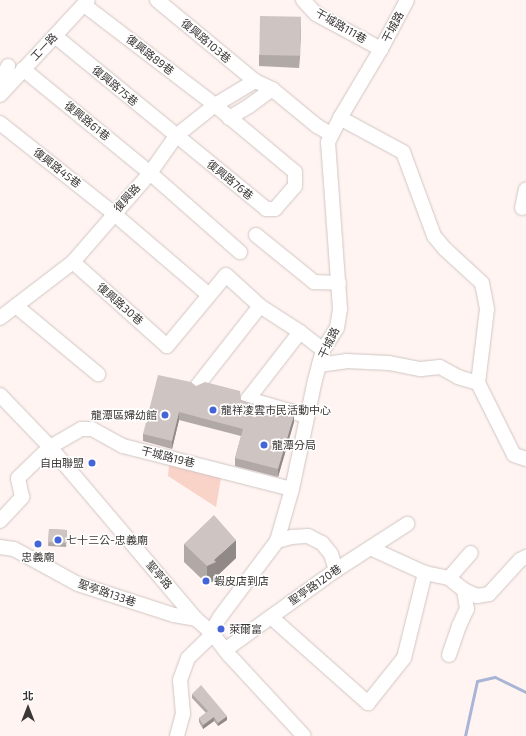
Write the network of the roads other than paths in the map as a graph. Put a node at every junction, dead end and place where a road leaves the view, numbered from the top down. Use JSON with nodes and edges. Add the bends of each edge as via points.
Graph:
{"nodes":[{"id":1,"x":157,"y":0,"type":"edge"},
{"id":2,"x":303,"y":0,"type":"edge"},
{"id":3,"x":407,"y":0,"type":"edge"},
{"id":4,"x":86,"y":2,"type":"edge"},
{"id":5,"x":55,"y":36,"type":"junction"},
{"id":6,"x":381,"y":49,"type":"junction"},
{"id":7,"x":8,"y":66,"type":"dead end"},
{"id":8,"x":23,"y":69,"type":"junction"},
{"id":9,"x":255,"y":81,"type":"junction"},
{"id":10,"x":0,"y":82,"type":"edge"},
{"id":11,"x":272,"y":89,"type":"junction"},
{"id":12,"x":0,"y":95,"type":"edge"},
{"id":13,"x":215,"y":105,"type":"junction"},
{"id":14,"x":229,"y":118,"type":"junction"},
{"id":15,"x":340,"y":118,"type":"junction"},
{"id":16,"x":0,"y":123,"type":"edge"},
{"id":17,"x":331,"y":134,"type":"junction"},
{"id":18,"x":176,"y":136,"type":"junction"},
{"id":19,"x":150,"y":173,"type":"junction"},
{"id":20,"x":526,"y":188,"type":"edge"},
{"id":21,"x":285,"y":199,"type":"joint"},
{"id":22,"x":522,"y":208,"type":"dead end"},
{"id":23,"x":113,"y":214,"type":"junction"},
{"id":24,"x":256,"y":235,"type":"dead end"},
{"id":25,"x":240,"y":252,"type":"dead end"},
{"id":26,"x":73,"y":262,"type":"junction"},
{"id":27,"x":339,"y":283,"type":"junction"},
{"id":28,"x":209,"y":295,"type":"junction"},
{"id":29,"x":16,"y":306,"type":"junction"},
{"id":30,"x":260,"y":306,"type":"junction"},
{"id":31,"x":0,"y":318,"type":"edge"},
{"id":32,"x":300,"y":332,"type":"junction"},
{"id":33,"x":323,"y":350,"type":"junction"},
{"id":34,"x":319,"y":365,"type":"junction"},
{"id":35,"x":98,"y":374,"type":"dead end"},
{"id":36,"x":478,"y":382,"type":"junction"},
{"id":37,"x":198,"y":385,"type":"edge"},
{"id":38,"x":0,"y":395,"type":"edge"},
{"id":39,"x":307,"y":416,"type":"junction"},
{"id":40,"x":50,"y":448,"type":"junction"},
{"id":41,"x":526,"y":459,"type":"edge"},
{"id":42,"x":292,"y":489,"type":"junction"},
{"id":43,"x":0,"y":521,"type":"edge"},
{"id":44,"x":407,"y":524,"type":"dead end"},
{"id":45,"x":278,"y":541,"type":"junction"},
{"id":46,"x":0,"y":547,"type":"edge"},
{"id":47,"x":370,"y":548,"type":"junction"},
{"id":48,"x":471,"y":553,"type":"dead end"},
{"id":49,"x":526,"y":557,"type":"edge"},
{"id":50,"x":336,"y":570,"type":"junction"},
{"id":51,"x":425,"y":573,"type":"junction"},
{"id":52,"x":449,"y":578,"type":"junction"},
{"id":53,"x":464,"y":590,"type":"junction"},
{"id":54,"x":271,"y":617,"type":"junction"},
{"id":55,"x":196,"y":619,"type":"junction"},
{"id":56,"x":210,"y":632,"type":"junction"},
{"id":57,"x":225,"y":650,"type":"junction"},
{"id":58,"x":449,"y":655,"type":"dead end"},
{"id":59,"x":177,"y":736,"type":"edge"},
{"id":60,"x":304,"y":736,"type":"edge"}],
"edges":[{"from":1,"to":9,"type":"street","name":"復興路103巷"},
{"from":2,"to":6,"type":"street","name":"干城路111巷","via":[[316,14]]},
{"from":3,"to":6,"type":"street","name":"干城路"},
{"from":4,"to":5,"type":"street","name":"工一路"},
{"from":4,"to":13,"type":"street","name":"復興路89巷"},
{"from":5,"to":8,"type":"street","name":"工一路"},
{"from":5,"to":18,"type":"street","name":"復興路75巷"},
{"from":6,"to":15,"type":"street","name":"干城路"},
{"from":7,"to":10,"type":"street"},
{"from":8,"to":12,"type":"street","name":"工一路"},
{"from":8,"to":19,"type":"street","name":"復興路61巷"},
{"from":9,"to":11,"type":"street","name":"復興路103巷"},
{"from":9,"to":13,"type":"street","name":"復興路"},
{"from":11,"to":14,"type":"street"},
{"from":11,"to":17,"type":"street","name":"復興路103巷","via":[[317,126]]},
{"from":13,"to":14,"type":"street","name":"復興路89巷"},
{"from":13,"to":18,"type":"street","name":"復興路"},
{"from":14,"to":21,"type":"street","name":"復興路89巷","via":[[295,172],[295,186]]},
{"from":15,"to":17,"type":"street","name":"干城路"},
{"from":15,"to":36,"type":"street","via":[[403,152],[434,236],[482,283],[487,309]]},
{"from":16,"to":23,"type":"street","name":"復興路45巷"},
{"from":17,"to":27,"type":"street","name":"干城路","via":[[328,153]]},
{"from":18,"to":19,"type":"street","name":"復興路"},
{"from":18,"to":21,"type":"street","name":"復興路76巷","via":[[266,209],[275,209]]},
{"from":19,"to":23,"type":"street","name":"復興路"},
{"from":19,"to":25,"type":"street","name":"復興路61巷"},
{"from":20,"to":22,"type":"street"},
{"from":23,"to":26,"type":"street","name":"復興路"},
{"from":23,"to":28,"type":"street","name":"復興路45巷"},
{"from":24,"to":27,"type":"street","via":[[314,282]]},
{"from":26,"to":28,"type":"street","name":"復興路30巷","via":[[167,346]]},
{"from":26,"to":29,"type":"street","name":"復興路"},
{"from":27,"to":33,"type":"street","name":"干城路","via":[[340,309],[337,328]]},
{"from":28,"to":30,"type":"street","via":[[226,275]]},
{"from":29,"to":31,"type":"street","name":"復興路"},
{"from":29,"to":35,"type":"street"},
{"from":30,"to":32,"type":"street"},
{"from":30,"to":37,"type":"street"},
{"from":32,"to":33,"type":"street"},
{"from":32,"to":39,"type":"street","via":[[248,399]]},
{"from":33,"to":34,"type":"street","name":"干城路"},
{"from":34,"to":36,"type":"street","via":[[346,361],[389,363],[421,369],[440,367],[458,377]]},
{"from":34,"to":39,"type":"street","name":"干城路"},
{"from":36,"to":41,"type":"street","via":[[514,455]]},
{"from":38,"to":40,"type":"street","name":"聖亭路"},
{"from":39,"to":42,"type":"street","name":"干城路"},
{"from":40,"to":42,"type":"street","name":"干城路19巷","via":[[81,429],[92,429],[123,446]]},
{"from":40,"to":43,"type":"street","name":"干城路19巷","via":[[18,478],[22,497]]},
{"from":40,"to":55,"type":"street","name":"聖亭路"},
{"from":42,"to":45,"type":"street","name":"干城路"},
{"from":44,"to":47,"type":"street","name":"聖亭路120巷"},
{"from":45,"to":50,"type":"street","via":[[308,536],[322,543],[331,554]]},
{"from":45,"to":56,"type":"street","name":"干城路"},
{"from":46,"to":55,"type":"street","name":"聖亭路133巷","via":[[14,549],[78,584],[174,615]]},
{"from":47,"to":50,"type":"street","name":"聖亭路120巷"},
{"from":47,"to":51,"type":"street"},
{"from":48,"to":52,"type":"street"},
{"from":49,"to":53,"type":"street","via":[[520,560],[489,594],[477,596]]},
{"from":50,"to":54,"type":"street","name":"聖亭路120巷"},
{"from":51,"to":52,"type":"street"},
{"from":51,"to":54,"type":"street","via":[[404,658],[368,703]]},
{"from":52,"to":53,"type":"street"},
{"from":53,"to":58,"type":"street","via":[[467,609]]},
{"from":54,"to":57,"type":"street","name":"聖亭路120巷"},
{"from":55,"to":56,"type":"street","name":"聖亭路"},
{"from":56,"to":57,"type":"street","name":"聖亭路"},
{"from":56,"to":59,"type":"street","name":"干城路","via":[[209,638],[188,658],[182,672],[180,680],[183,714]]},
{"from":57,"to":60,"type":"street","name":"聖亭路"}]}
